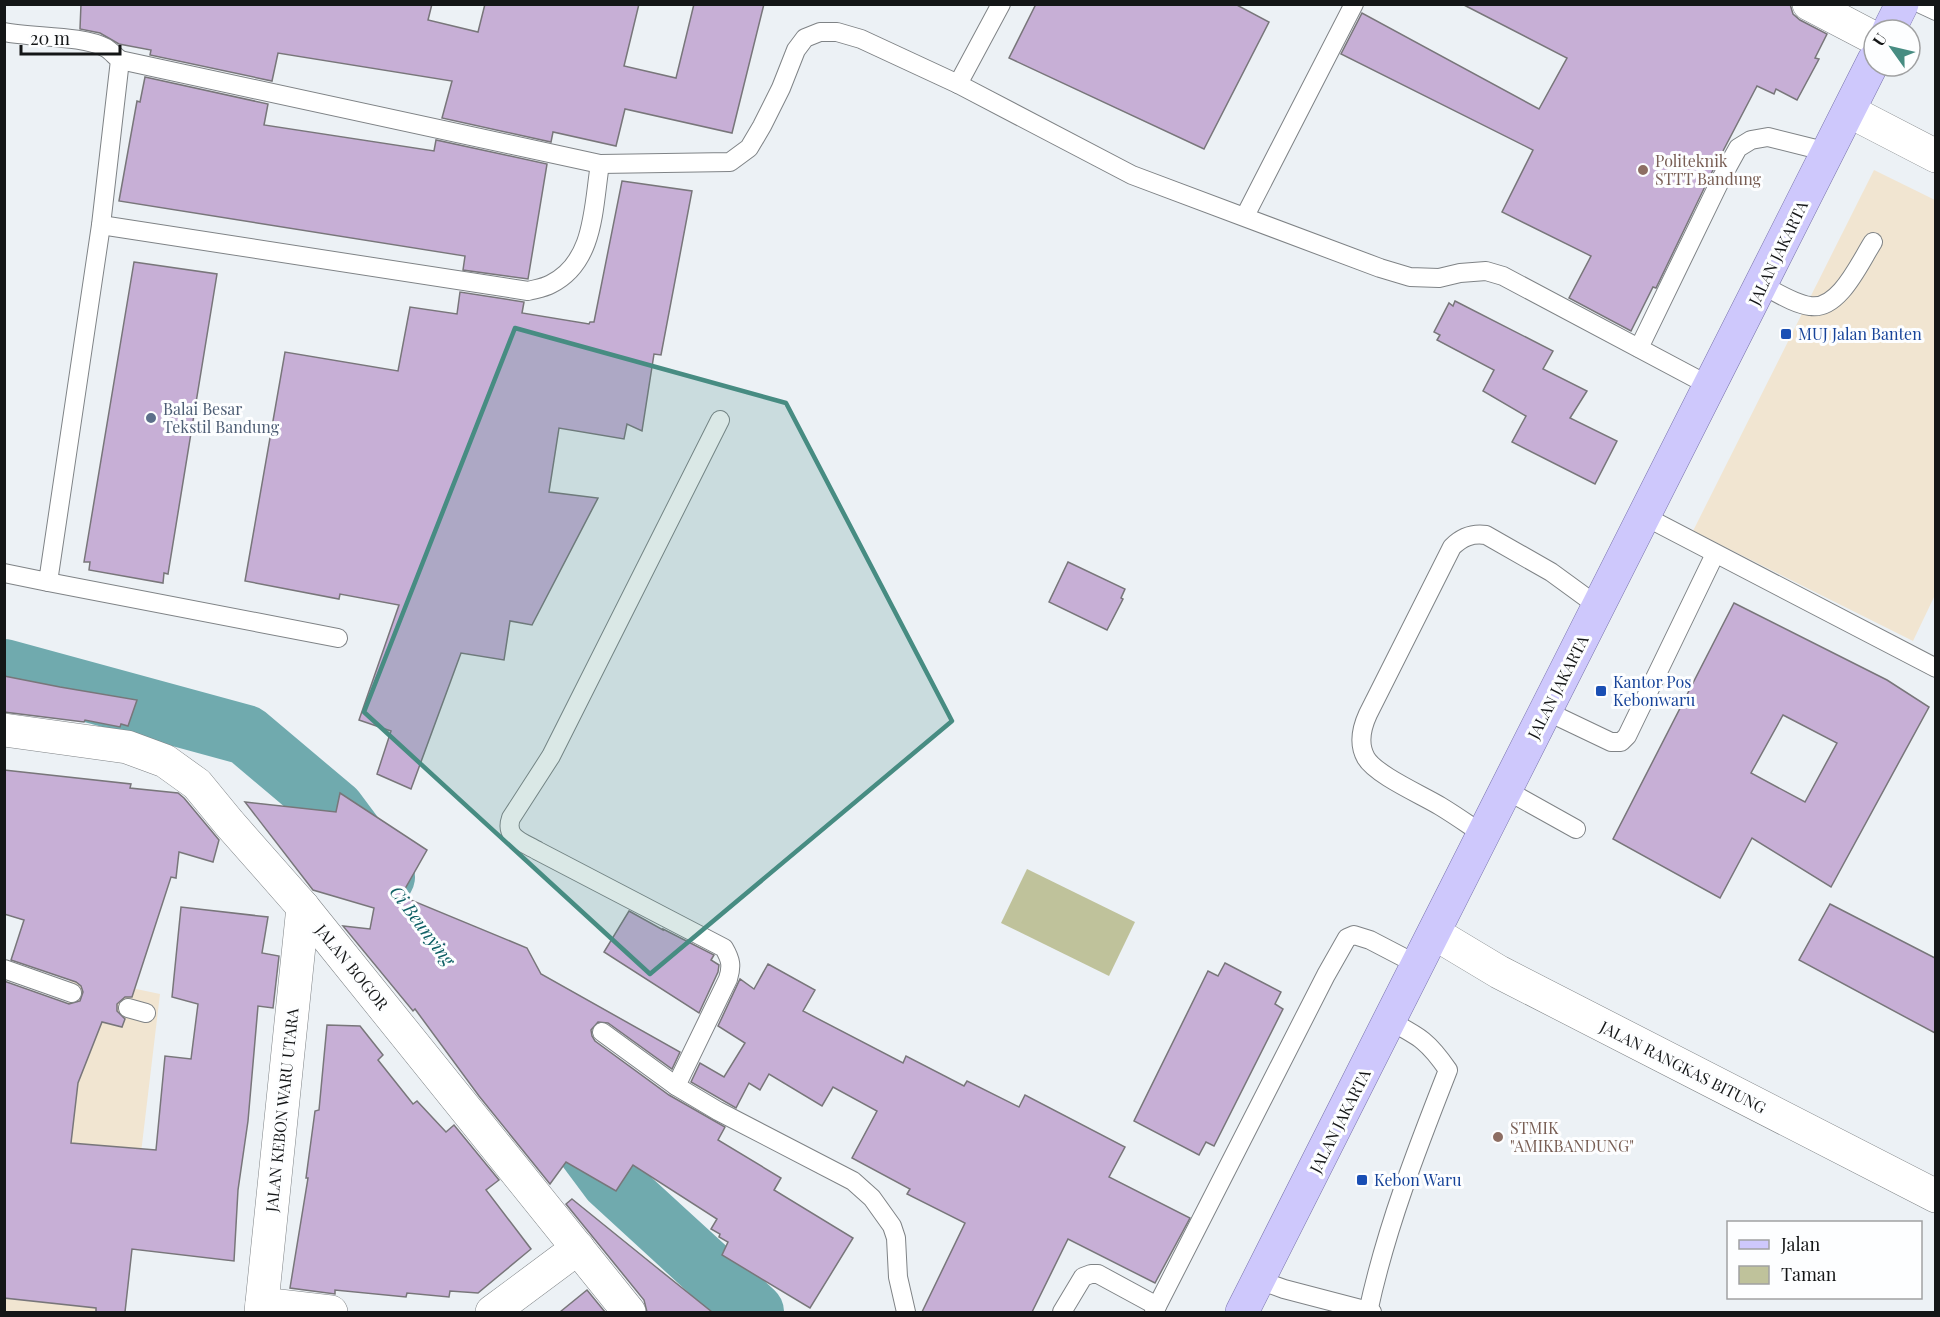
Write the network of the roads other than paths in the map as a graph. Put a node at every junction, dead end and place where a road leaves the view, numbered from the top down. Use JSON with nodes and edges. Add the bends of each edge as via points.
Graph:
{"nodes":[{"id":1,"x":1001,"y":4,"type":"edge"},
{"id":2,"x":1354,"y":4,"type":"edge"},
{"id":3,"x":1809,"y":4,"type":"edge"},
{"id":4,"x":1902,"y":4,"type":"edge"},
{"id":5,"x":1921,"y":4,"type":"edge"},
{"id":6,"x":1935,"y":10,"type":"edge"},
{"id":7,"x":1895,"y":18,"type":"edge"},
{"id":8,"x":4,"y":32,"type":"edge"},
{"id":9,"x":1862,"y":32,"type":"edge"},
{"id":10,"x":120,"y":60,"type":"junction"},
{"id":11,"x":1865,"y":78,"type":"edge"},
{"id":12,"x":958,"y":84,"type":"junction"},
{"id":13,"x":1849,"y":111,"type":"junction"},
{"id":14,"x":1828,"y":152,"type":"junction"},
{"id":15,"x":1935,"y":156,"type":"edge"},
{"id":16,"x":600,"y":164,"type":"junction"},
{"id":17,"x":1245,"y":216,"type":"junction"},
{"id":18,"x":101,"y":225,"type":"junction"},
{"id":19,"x":1873,"y":242,"type":"dead end"},
{"id":20,"x":1762,"y":285,"type":"junction"},
{"id":21,"x":1639,"y":348,"type":"junction"},
{"id":22,"x":1710,"y":386,"type":"junction"},
{"id":23,"x":720,"y":420,"type":"dead end"},
{"id":24,"x":1644,"y":516,"type":"junction"},
{"id":25,"x":1715,"y":554,"type":"junction"},
{"id":26,"x":4,"y":573,"type":"edge"},
{"id":27,"x":48,"y":582,"type":"junction"},
{"id":28,"x":1599,"y":607,"type":"junction"},
{"id":29,"x":338,"y":638,"type":"dead end"},
{"id":30,"x":1935,"y":668,"type":"edge"},
{"id":31,"x":1546,"y":711,"type":"junction"},
{"id":32,"x":4,"y":730,"type":"edge"},
{"id":33,"x":1506,"y":790,"type":"junction"},
{"id":34,"x":1576,"y":829,"type":"dead end"},
{"id":35,"x":1484,"y":835,"type":"junction"},
{"id":36,"x":303,"y":907,"type":"junction"},
{"id":37,"x":1434,"y":933,"type":"junction"},
{"id":38,"x":1418,"y":965,"type":"junction"},
{"id":39,"x":4,"y":969,"type":"edge"},
{"id":40,"x":72,"y":993,"type":"dead end"},
{"id":41,"x":128,"y":1008,"type":"dead end"},
{"id":42,"x":146,"y":1013,"type":"dead end"},
{"id":43,"x":1390,"y":1022,"type":"junction"},
{"id":44,"x":602,"y":1032,"type":"dead end"},
{"id":45,"x":676,"y":1086,"type":"junction"},
{"id":46,"x":1935,"y":1196,"type":"edge"},
{"id":47,"x":578,"y":1248,"type":"junction"},
{"id":48,"x":1259,"y":1280,"type":"junction"},
{"id":49,"x":262,"y":1308,"type":"edge"},
{"id":50,"x":1155,"y":1309,"type":"edge"},
{"id":51,"x":332,"y":1312,"type":"edge"},
{"id":52,"x":492,"y":1312,"type":"edge"},
{"id":53,"x":629,"y":1312,"type":"edge"},
{"id":54,"x":906,"y":1312,"type":"edge"},
{"id":55,"x":1062,"y":1312,"type":"edge"},
{"id":56,"x":1242,"y":1312,"type":"edge"},
{"id":57,"x":1370,"y":1312,"type":"edge"}],
"edges":[{"from":1,"to":12,"type":"lane"},
{"from":2,"to":17,"type":"lane"},
{"from":3,"to":9,"type":"street"},
{"from":4,"to":7,"type":"main road"},
{"from":5,"to":6,"type":"lane"},
{"from":8,"to":10,"type":"lane","via":[[91,43]]},
{"from":10,"to":16,"type":"lane"},
{"from":10,"to":18,"type":"lane"},
{"from":11,"to":13,"type":"main road","name":"JALAN JAKARTA"},
{"from":12,"to":16,"type":"lane","via":[[861,39],[820,32],[805,38],[796,50],[762,126],[748,148],[730,162]]},
{"from":12,"to":17,"type":"lane","via":[[1132,175]]},
{"from":13,"to":14,"type":"main road","name":"JALAN JAKARTA"},
{"from":13,"to":15,"type":"street"},
{"from":14,"to":20,"type":"main road","name":"JALAN JAKARTA"},
{"from":14,"to":21,"type":"lane","via":[[1767,137],[1738,148]]},
{"from":16,"to":18,"type":"lane","via":[[587,244],[579,260],[550,285],[528,291]]},
{"from":17,"to":21,"type":"lane","via":[[1410,277],[1440,278],[1486,271],[1503,276]]},
{"from":18,"to":27,"type":"lane"},
{"from":19,"to":20,"type":"lane","via":[[1842,292],[1827,304],[1810,307]]},
{"from":20,"to":22,"type":"main road","name":"JALAN JAKARTA"},
{"from":21,"to":22,"type":"lane"},
{"from":22,"to":24,"type":"main road","name":"JALAN JAKARTA"},
{"from":23,"to":45,"type":"lane","via":[[551,756],[508,826],[511,834],[538,851],[724,948],[730,958],[728,979]]},
{"from":24,"to":25,"type":"lane"},
{"from":24,"to":28,"type":"main road","name":"JALAN JAKARTA"},
{"from":25,"to":30,"type":"lane"},
{"from":25,"to":31,"type":"lane","via":[[1621,742],[1611,742]]},
{"from":26,"to":27,"type":"lane"},
{"from":27,"to":29,"type":"lane"},
{"from":28,"to":31,"type":"main road","name":"JALAN JAKARTA"},
{"from":28,"to":35,"type":"lane","via":[[1551,572],[1486,535],[1467,536],[1452,547],[1373,703],[1362,728],[1365,756],[1372,767]]},
{"from":31,"to":33,"type":"main road","name":"JALAN JAKARTA"},
{"from":32,"to":36,"type":"street","name":"JALAN BOGOR","via":[[127,747],[165,761],[197,784]]},
{"from":33,"to":34,"type":"lane"},
{"from":33,"to":35,"type":"main road","name":"JALAN JAKARTA"},
{"from":35,"to":37,"type":"main road","name":"JALAN JAKARTA"},
{"from":36,"to":47,"type":"street","name":"JALAN BOGOR"},
{"from":36,"to":49,"type":"street","name":"JALAN KEBON WARU UTARA"},
{"from":37,"to":38,"type":"main road","name":"JALAN JAKARTA"},
{"from":37,"to":46,"type":"street","name":"JALAN RANGKAS BITUNG","via":[[1499,972]]},
{"from":38,"to":43,"type":"main road","name":"JALAN JAKARTA"},
{"from":38,"to":50,"type":"lane","via":[[1370,940],[1354,934],[1347,938]]},
{"from":39,"to":40,"type":"lane"},
{"from":41,"to":42,"type":"lane"},
{"from":43,"to":48,"type":"main road","name":"JALAN JAKARTA"},
{"from":43,"to":57,"type":"lane","via":[[1421,1038],[1448,1070],[1408,1173],[1378,1266]]},
{"from":44,"to":45,"type":"lane"},
{"from":45,"to":54,"type":"lane","via":[[853,1181],[872,1198],[896,1238],[898,1277]]},
{"from":47,"to":52,"type":"street"},
{"from":47,"to":53,"type":"street","name":"JALAN BOGOR"},
{"from":48,"to":56,"type":"main road","name":"JALAN JAKARTA"},
{"from":48,"to":57,"type":"lane"},
{"from":49,"to":51,"type":"street"},
{"from":50,"to":55,"type":"lane","via":[[1098,1274],[1091,1274],[1083,1277]]}]}
